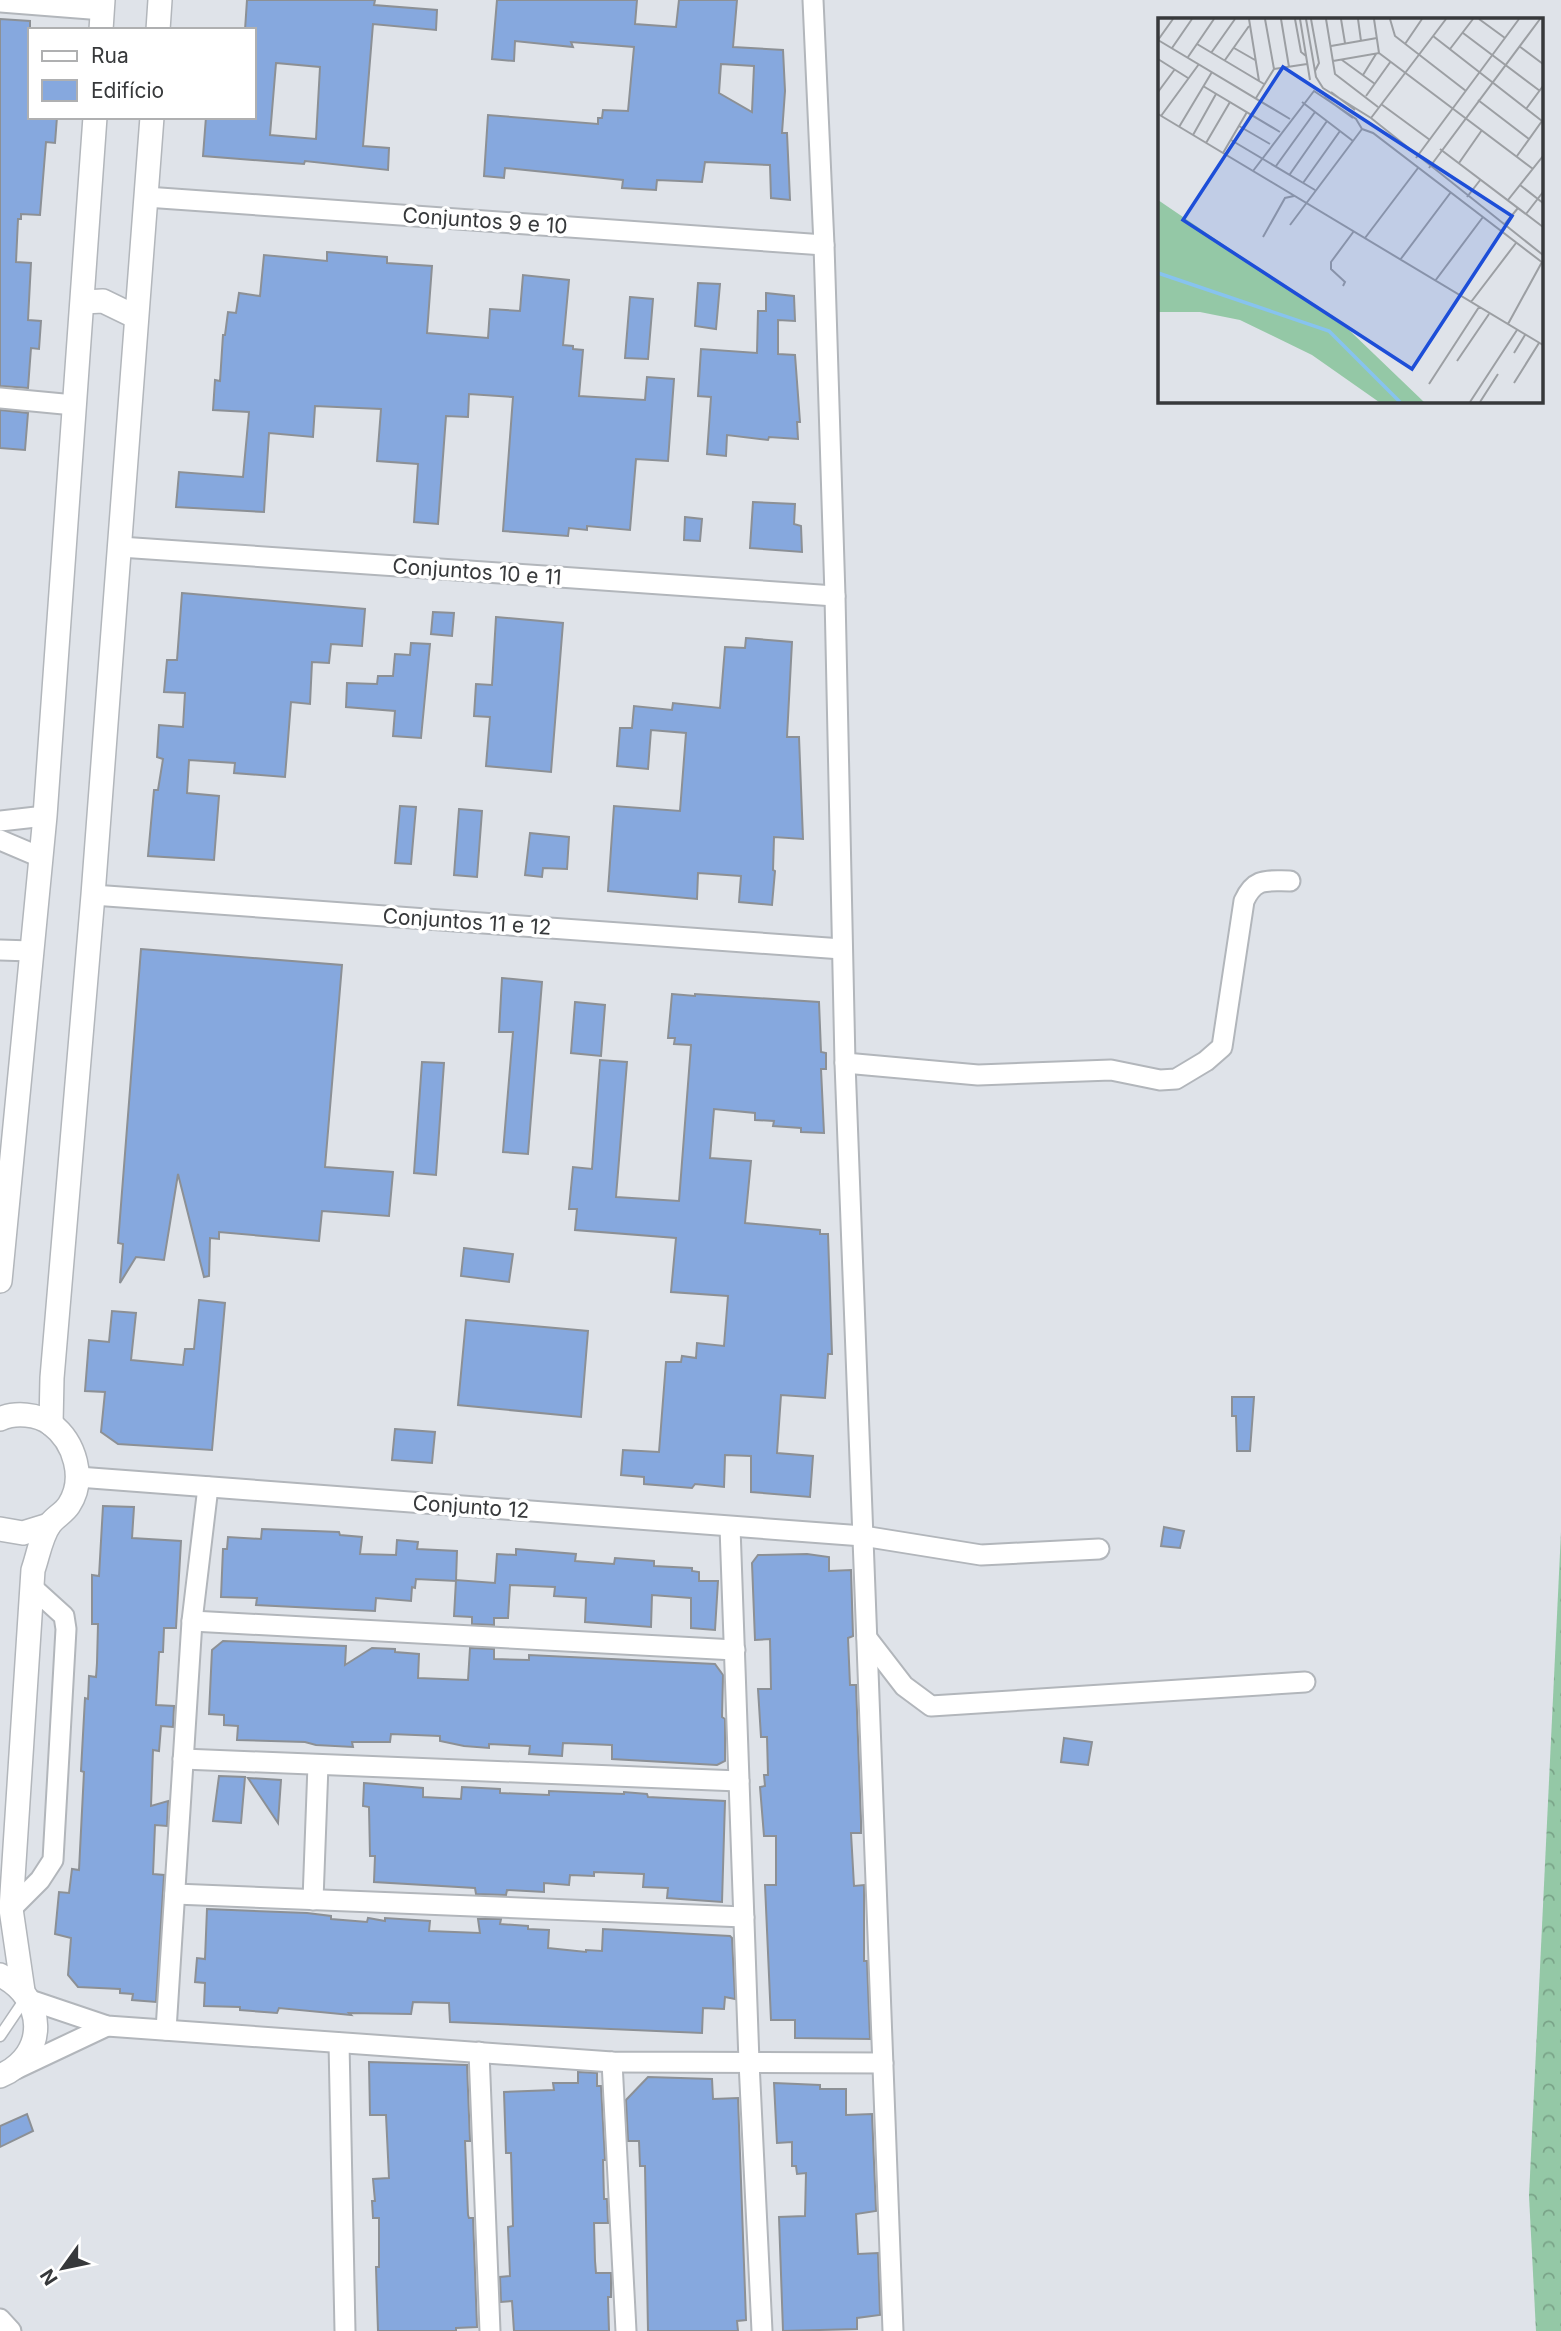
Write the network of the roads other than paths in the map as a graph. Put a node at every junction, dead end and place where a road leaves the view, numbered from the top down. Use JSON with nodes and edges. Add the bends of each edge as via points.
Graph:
{"nodes":[{"id":1,"x":160,"y":0,"type":"edge"},
{"id":2,"x":813,"y":0,"type":"edge"},
{"id":3,"x":0,"y":2,"type":"edge"},
{"id":4,"x":102,"y":13,"type":"edge"},
{"id":5,"x":158,"y":28,"type":"edge"},
{"id":6,"x":95,"y":119,"type":"edge"},
{"id":7,"x":152,"y":119,"type":"edge"},
{"id":8,"x":146,"y":197,"type":"junction"},
{"id":9,"x":824,"y":245,"type":"junction"},
{"id":10,"x":83,"y":302,"type":"junction"},
{"id":11,"x":136,"y":317,"type":"junction"},
{"id":12,"x":0,"y":398,"type":"edge"},
{"id":13,"x":74,"y":405,"type":"junction"},
{"id":14,"x":120,"y":547,"type":"junction"},
{"id":15,"x":835,"y":596,"type":"junction"},
{"id":16,"x":45,"y":816,"type":"junction"},
{"id":17,"x":0,"y":821,"type":"edge"},
{"id":18,"x":0,"y":839,"type":"edge"},
{"id":19,"x":40,"y":857,"type":"junction"},
{"id":20,"x":1290,"y":881,"type":"dead end"},
{"id":21,"x":93,"y":895,"type":"junction"},
{"id":22,"x":842,"y":949,"type":"junction"},
{"id":23,"x":0,"y":950,"type":"edge"},
{"id":24,"x":31,"y":951,"type":"junction"},
{"id":25,"x":845,"y":1063,"type":"junction"},
{"id":26,"x":0,"y":1281,"type":"edge"},
{"id":27,"x":0,"y":1419,"type":"edge"},
{"id":28,"x":51,"y":1424,"type":"junction"},
{"id":29,"x":78,"y":1477,"type":"junction"},
{"id":30,"x":208,"y":1487,"type":"junction"},
{"id":31,"x":49,"y":1525,"type":"junction"},
{"id":32,"x":730,"y":1527,"type":"junction"},
{"id":33,"x":0,"y":1529,"type":"edge"},
{"id":34,"x":863,"y":1536,"type":"junction"},
{"id":35,"x":1099,"y":1549,"type":"dead end"},
{"id":36,"x":32,"y":1587,"type":"junction"},
{"id":37,"x":192,"y":1622,"type":"junction"},
{"id":38,"x":867,"y":1639,"type":"junction"},
{"id":39,"x":735,"y":1650,"type":"junction"},
{"id":40,"x":1305,"y":1682,"type":"dead end"},
{"id":41,"x":183,"y":1759,"type":"junction"},
{"id":42,"x":318,"y":1765,"type":"junction"},
{"id":43,"x":739,"y":1782,"type":"junction"},
{"id":44,"x":175,"y":1894,"type":"junction"},
{"id":45,"x":313,"y":1900,"type":"junction"},
{"id":46,"x":11,"y":1909,"type":"junction"},
{"id":47,"x":744,"y":1917,"type":"junction"},
{"id":48,"x":0,"y":1975,"type":"edge"},
{"id":49,"x":27,"y":1995,"type":"junction"},
{"id":50,"x":107,"y":2026,"type":"junction"},
{"id":51,"x":166,"y":2030,"type":"junction"},
{"id":52,"x":0,"y":2036,"type":"edge"},
{"id":53,"x":339,"y":2043,"type":"junction"},
{"id":54,"x":479,"y":2052,"type":"junction"},
{"id":55,"x":612,"y":2062,"type":"junction"},
{"id":56,"x":749,"y":2062,"type":"junction"},
{"id":57,"x":883,"y":2063,"type":"junction"},
{"id":58,"x":6,"y":2073,"type":"edge"},
{"id":59,"x":0,"y":2319,"type":"edge"},
{"id":60,"x":11,"y":2331,"type":"edge"},
{"id":61,"x":345,"y":2331,"type":"edge"},
{"id":62,"x":490,"y":2331,"type":"edge"},
{"id":63,"x":626,"y":2331,"type":"edge"},
{"id":64,"x":762,"y":2331,"type":"edge"},
{"id":65,"x":893,"y":2331,"type":"edge"}],
"edges":[{"from":1,"to":5,"type":"street"},
{"from":2,"to":9,"type":"street"},
{"from":3,"to":4,"type":"street"},
{"from":6,"to":10,"type":"street"},
{"from":7,"to":8,"type":"street"},
{"from":8,"to":9,"type":"street","name":"Conjuntos 9 e 10"},
{"from":8,"to":11,"type":"street"},
{"from":9,"to":15,"type":"street"},
{"from":10,"to":11,"type":"street","via":[[103,301]]},
{"from":10,"to":13,"type":"street"},
{"from":11,"to":14,"type":"street"},
{"from":12,"to":13,"type":"street"},
{"from":13,"to":16,"type":"street"},
{"from":14,"to":15,"type":"street","name":"Conjuntos 10 e 11"},
{"from":14,"to":21,"type":"street"},
{"from":15,"to":22,"type":"street"},
{"from":16,"to":17,"type":"street"},
{"from":16,"to":19,"type":"street"},
{"from":18,"to":19,"type":"street"},
{"from":19,"to":24,"type":"street"},
{"from":20,"to":25,"type":"street","via":[[1261,881],[1249,889],[1222,1047],[1176,1079],[1111,1070],[978,1075]]},
{"from":21,"to":22,"type":"street","name":"Conjuntos 11 e 12"},
{"from":21,"to":28,"type":"street"},
{"from":22,"to":25,"type":"street"},
{"from":23,"to":24,"type":"street"},
{"from":24,"to":26,"type":"street"},
{"from":25,"to":34,"type":"street"},
{"from":27,"to":28,"type":"street","via":[[30,1415]]},
{"from":28,"to":29,"type":"street","via":[[72,1447]]},
{"from":29,"to":30,"type":"street","name":"Conjunto 12"},
{"from":29,"to":31,"type":"street","via":[[70,1505]]},
{"from":30,"to":32,"type":"street","name":"Conjunto 12"},
{"from":30,"to":37,"type":"street"},
{"from":31,"to":33,"type":"street","via":[[23,1533]]},
{"from":31,"to":36,"type":"street","via":[[33,1570]]},
{"from":32,"to":34,"type":"street","name":"Conjunto 12"},
{"from":32,"to":39,"type":"street"},
{"from":34,"to":35,"type":"street","name":"Conjunto 12","via":[[981,1555]]},
{"from":34,"to":38,"type":"street"},
{"from":36,"to":46,"type":"street"},
{"from":36,"to":46,"type":"street","via":[[64,1616],[66,1629],[53,1860]]},
{"from":37,"to":39,"type":"street"},
{"from":37,"to":41,"type":"street"},
{"from":38,"to":40,"type":"street","via":[[904,1686],[931,1706]]},
{"from":38,"to":57,"type":"street"},
{"from":39,"to":43,"type":"street"},
{"from":41,"to":42,"type":"street"},
{"from":41,"to":44,"type":"street"},
{"from":42,"to":43,"type":"street"},
{"from":42,"to":45,"type":"street"},
{"from":43,"to":47,"type":"street"},
{"from":44,"to":45,"type":"street"},
{"from":44,"to":51,"type":"street"},
{"from":45,"to":47,"type":"street"},
{"from":46,"to":49,"type":"street"},
{"from":47,"to":56,"type":"street"},
{"from":48,"to":49,"type":"street"},
{"from":49,"to":50,"type":"street"},
{"from":49,"to":52,"type":"lane"},
{"from":49,"to":58,"type":"street","via":[[36,2019],[35,2039],[27,2057]]},
{"from":50,"to":51,"type":"street"},
{"from":50,"to":58,"type":"street"},
{"from":51,"to":53,"type":"street"},
{"from":53,"to":54,"type":"street"},
{"from":53,"to":61,"type":"street"},
{"from":54,"to":55,"type":"street"},
{"from":54,"to":62,"type":"street"},
{"from":55,"to":56,"type":"street"},
{"from":55,"to":63,"type":"street"},
{"from":56,"to":57,"type":"street"},
{"from":56,"to":64,"type":"street"},
{"from":57,"to":65,"type":"street"},
{"from":59,"to":60,"type":"street"}]}
